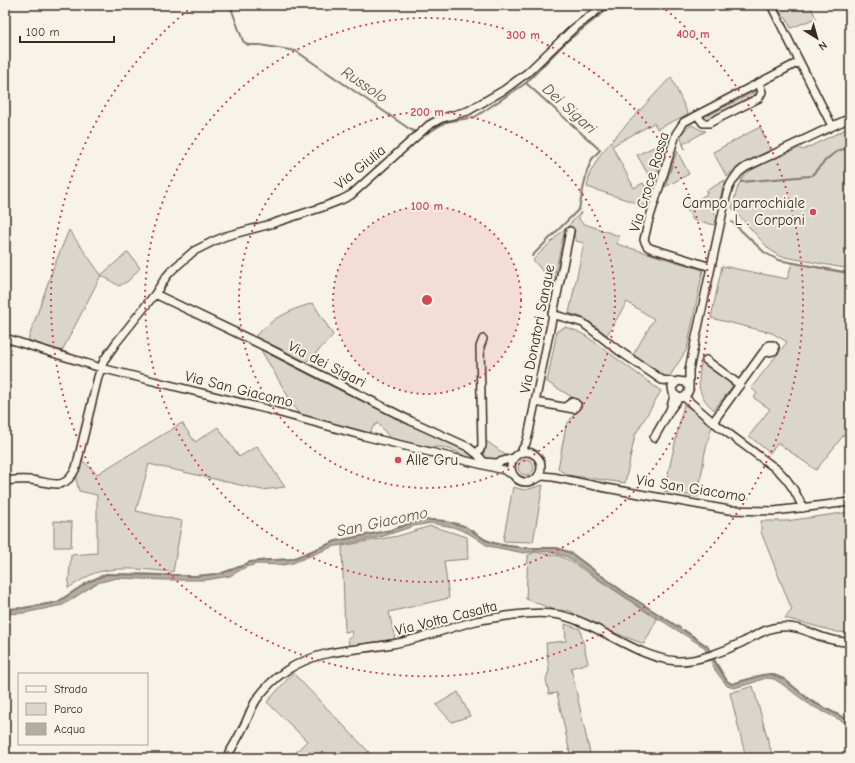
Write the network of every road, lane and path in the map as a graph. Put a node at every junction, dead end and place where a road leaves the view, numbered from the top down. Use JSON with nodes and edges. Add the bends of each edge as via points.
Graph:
{"nodes":[{"id":1,"x":604,"y":5,"type":"edge"},
{"id":2,"x":771,"y":5,"type":"edge"},
{"id":3,"x":799,"y":62,"type":"junction"},
{"id":4,"x":758,"y":83,"type":"junction"},
{"id":5,"x":698,"y":115,"type":"junction"},
{"id":6,"x":850,"y":118,"type":"edge"},
{"id":7,"x":832,"y":126,"type":"junction"},
{"id":8,"x":570,"y":231,"type":"dead end"},
{"id":9,"x":711,"y":267,"type":"junction"},
{"id":10,"x":155,"y":294,"type":"junction"},
{"id":11,"x":552,"y":314,"type":"junction"},
{"id":12,"x":5,"y":338,"type":"edge"},
{"id":13,"x":483,"y":339,"type":"dead end"},
{"id":14,"x":764,"y":353,"type":"dead end"},
{"id":15,"x":706,"y":360,"type":"dead end"},
{"id":16,"x":101,"y":368,"type":"junction"},
{"id":17,"x":689,"y":370,"type":"junction"},
{"id":18,"x":662,"y":380,"type":"junction"},
{"id":19,"x":678,"y":382,"type":"junction"},
{"id":20,"x":740,"y":385,"type":"junction"},
{"id":21,"x":681,"y":393,"type":"junction"},
{"id":22,"x":535,"y":402,"type":"junction"},
{"id":23,"x":565,"y":407,"type":"dead end"},
{"id":24,"x":713,"y":422,"type":"junction"},
{"id":25,"x":529,"y":432,"type":"junction"},
{"id":26,"x":654,"y":438,"type":"dead end"},
{"id":27,"x":520,"y":453,"type":"junction"},
{"id":28,"x":477,"y":454,"type":"junction"},
{"id":29,"x":534,"y":454,"type":"junction"},
{"id":30,"x":513,"y":458,"type":"junction"},
{"id":31,"x":468,"y":462,"type":"junction"},
{"id":32,"x":484,"y":462,"type":"junction"},
{"id":33,"x":541,"y":464,"type":"junction"},
{"id":34,"x":512,"y":474,"type":"junction"},
{"id":35,"x":553,"y":477,"type":"junction"},
{"id":36,"x":536,"y":479,"type":"junction"},
{"id":37,"x":5,"y":481,"type":"edge"},
{"id":38,"x":850,"y":502,"type":"edge"},
{"id":39,"x":803,"y":508,"type":"junction"},
{"id":40,"x":850,"y":642,"type":"edge"},
{"id":41,"x":226,"y":758,"type":"edge"}],
"edges":[{"from":1,"to":10,"type":"street","name":"Via Giulia","via":[[572,29],[515,83],[479,106],[429,125],[359,189],[341,200],[226,236],[194,251],[166,277]]},
{"from":2,"to":3,"type":"street"},
{"from":3,"to":4,"type":"street","name":"Via Croce Rossa"},
{"from":3,"to":7,"type":"street"},
{"from":4,"to":5,"type":"street","name":"Via Croce Rossa"},
{"from":4,"to":5,"type":"street","via":[[762,92],[759,98],[709,123],[703,123]]},
{"from":5,"to":9,"type":"street","name":"Via Croce Rossa","via":[[684,122],[676,134],[644,240],[650,248]]},
{"from":6,"to":7,"type":"street"},
{"from":7,"to":9,"type":"street","via":[[739,172],[729,187]]},
{"from":8,"to":11,"type":"street","name":"Via Donatori Sangue"},
{"from":9,"to":17,"type":"street"},
{"from":10,"to":16,"type":"street","name":"Via Giulia","via":[[116,343]]},
{"from":10,"to":28,"type":"street","name":"Via dei Sigari","via":[[468,447]]},
{"from":11,"to":18,"type":"street","via":[[583,323]]},
{"from":11,"to":22,"type":"street","name":"Via Donatori Sangue"},
{"from":12,"to":16,"type":"street","name":"Via San Giacomo"},
{"from":13,"to":28,"type":"street","via":[[480,347],[482,446]]},
{"from":14,"to":20,"type":"street"},
{"from":15,"to":20,"type":"street"},
{"from":16,"to":31,"type":"street","name":"Via San Giacomo"},
{"from":16,"to":37,"type":"street","name":"Via Giulia","via":[[72,476],[62,484],[56,485],[32,480]]},
{"from":17,"to":19,"type":"street"},
{"from":17,"to":21,"type":"street","via":[[690,377]]},
{"from":18,"to":19,"type":"street"},
{"from":18,"to":21,"type":"street","via":[[665,386]]},
{"from":19,"to":21,"type":"street","via":[[672,387]]},
{"from":19,"to":21,"type":"street","via":[[685,382]]},
{"from":20,"to":24,"type":"street"},
{"from":21,"to":24,"type":"street"},
{"from":21,"to":26,"type":"street"},
{"from":22,"to":23,"type":"street"},
{"from":22,"to":25,"type":"street","name":"Via Donatori Sangue"},
{"from":24,"to":39,"type":"street","via":[[779,471],[795,490]]},
{"from":25,"to":27,"type":"street","name":"Via Donatori Sangue"},
{"from":25,"to":29,"type":"street","name":"Via Donatori Sangue"},
{"from":27,"to":29,"type":"street"},
{"from":27,"to":30,"type":"street"},
{"from":28,"to":32,"type":"street","name":"Via dei Sigari"},
{"from":29,"to":33,"type":"street"},
{"from":30,"to":32,"type":"street","name":"Via San Giacomo","via":[[496,463]]},
{"from":30,"to":34,"type":"street","via":[[510,467]]},
{"from":31,"to":32,"type":"street","name":"Via San Giacomo"},
{"from":31,"to":34,"type":"street","name":"Via San Giacomo"},
{"from":33,"to":35,"type":"street"},
{"from":33,"to":36,"type":"street"},
{"from":34,"to":36,"type":"street","via":[[520,482]]},
{"from":35,"to":36,"type":"street","name":"Via San Giacomo","via":[[542,476]]},
{"from":35,"to":39,"type":"street","name":"Via San Giacomo","via":[[729,510],[774,511]]},
{"from":38,"to":39,"type":"street","name":"Via San Giacomo"},
{"from":40,"to":41,"type":"street","name":"Via Volta Casalta","via":[[824,638],[788,626],[767,630],[695,660],[680,661],[665,660],[575,620],[546,613],[477,621],[391,644],[319,654],[304,660],[274,680],[257,700]]}]}
